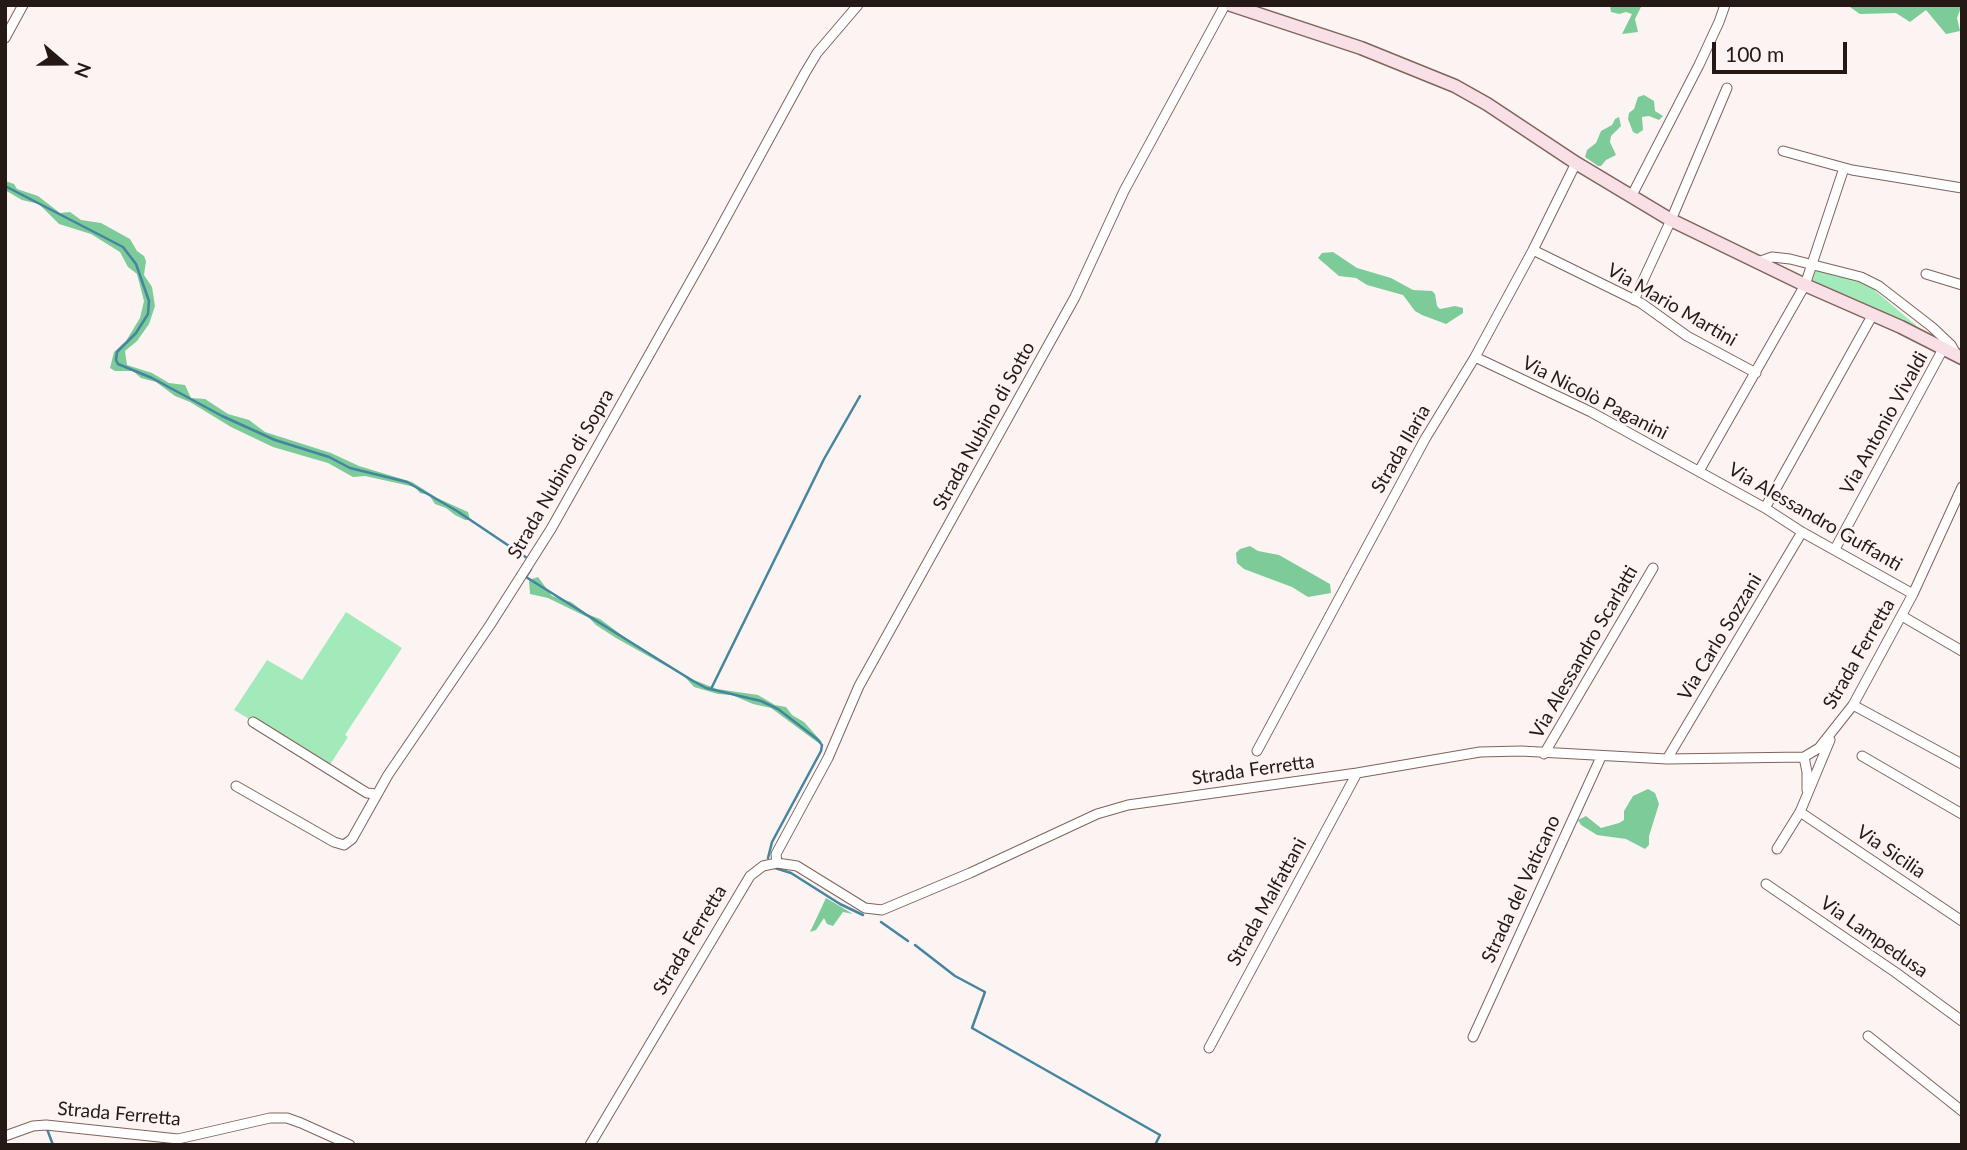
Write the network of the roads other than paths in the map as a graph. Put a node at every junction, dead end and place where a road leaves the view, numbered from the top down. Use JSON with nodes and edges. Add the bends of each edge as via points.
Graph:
{"nodes":[{"id":1,"x":23,"y":5,"type":"edge"},
{"id":2,"x":858,"y":5,"type":"edge"},
{"id":3,"x":1224,"y":5,"type":"edge"},
{"id":4,"x":1231,"y":5,"type":"edge"},
{"id":5,"x":1725,"y":5,"type":"edge"},
{"id":6,"x":5,"y":38,"type":"edge"},
{"id":7,"x":1727,"y":88,"type":"dead end"},
{"id":8,"x":1783,"y":151,"type":"dead end"},
{"id":9,"x":1576,"y":163,"type":"junction"},
{"id":10,"x":1844,"y":168,"type":"junction"},
{"id":11,"x":1962,"y":188,"type":"edge"},
{"id":12,"x":1632,"y":197,"type":"junction"},
{"id":13,"x":1671,"y":220,"type":"junction"},
{"id":14,"x":1533,"y":250,"type":"junction"},
{"id":15,"x":1758,"y":262,"type":"junction"},
{"id":16,"x":1814,"y":264,"type":"junction"},
{"id":17,"x":1926,"y":274,"type":"dead end"},
{"id":18,"x":1805,"y":285,"type":"junction"},
{"id":19,"x":1962,"y":285,"type":"edge"},
{"id":20,"x":1634,"y":300,"type":"junction"},
{"id":21,"x":1874,"y":317,"type":"junction"},
{"id":22,"x":1943,"y":349,"type":"junction"},
{"id":23,"x":1475,"y":357,"type":"junction"},
{"id":24,"x":1959,"y":357,"type":"edge"},
{"id":25,"x":1756,"y":373,"type":"junction"},
{"id":26,"x":1699,"y":471,"type":"junction"},
{"id":27,"x":1962,"y":487,"type":"edge"},
{"id":28,"x":1959,"y":498,"type":"edge"},
{"id":29,"x":1765,"y":508,"type":"junction"},
{"id":30,"x":1802,"y":532,"type":"junction"},
{"id":31,"x":1835,"y":550,"type":"junction"},
{"id":32,"x":1653,"y":568,"type":"dead end"},
{"id":33,"x":1913,"y":594,"type":"junction"},
{"id":34,"x":1902,"y":616,"type":"junction"},
{"id":35,"x":1962,"y":651,"type":"edge"},
{"id":36,"x":1853,"y":705,"type":"junction"},
{"id":37,"x":253,"y":722,"type":"dead end"},
{"id":38,"x":1833,"y":731,"type":"junction"},
{"id":39,"x":1256,"y":751,"type":"dead end"},
{"id":40,"x":1544,"y":754,"type":"junction"},
{"id":41,"x":1862,"y":756,"type":"dead end"},
{"id":42,"x":1601,"y":757,"type":"junction"},
{"id":43,"x":1804,"y":757,"type":"junction"},
{"id":44,"x":1667,"y":759,"type":"junction"},
{"id":45,"x":1962,"y":764,"type":"edge"},
{"id":46,"x":1357,"y":773,"type":"junction"},
{"id":47,"x":236,"y":786,"type":"dead end"},
{"id":48,"x":376,"y":794,"type":"junction"},
{"id":49,"x":1807,"y":795,"type":"junction"},
{"id":50,"x":1800,"y":813,"type":"junction"},
{"id":51,"x":1962,"y":814,"type":"edge"},
{"id":52,"x":1777,"y":849,"type":"dead end"},
{"id":53,"x":777,"y":863,"type":"junction"},
{"id":54,"x":1766,"y":884,"type":"dead end"},
{"id":55,"x":1962,"y":921,"type":"edge"},
{"id":56,"x":1962,"y":1021,"type":"edge"},
{"id":57,"x":1868,"y":1036,"type":"dead end"},
{"id":58,"x":1473,"y":1037,"type":"dead end"},
{"id":59,"x":1209,"y":1048,"type":"dead end"},
{"id":60,"x":1962,"y":1111,"type":"edge"},
{"id":61,"x":5,"y":1136,"type":"edge"},
{"id":62,"x":350,"y":1145,"type":"edge"},
{"id":63,"x":590,"y":1145,"type":"edge"}],
"edges":[{"from":1,"to":6,"type":"street"},
{"from":2,"to":48,"type":"street","name":"Strada Nubino di Sopra","via":[[817,52],[529,567]]},
{"from":3,"to":53,"type":"street","name":"Strada Nubino di Sotto","via":[[1124,191],[1075,297],[859,686],[828,758],[776,854]]},
{"from":4,"to":9,"type":"street","via":[[1361,48],[1455,86]]},
{"from":5,"to":12,"type":"street"},
{"from":7,"to":13,"type":"street"},
{"from":8,"to":10,"type":"street"},
{"from":9,"to":12,"type":"street"},
{"from":9,"to":14,"type":"street","name":"Strada Ilaria"},
{"from":10,"to":11,"type":"street"},
{"from":10,"to":16,"type":"street"},
{"from":12,"to":13,"type":"street"},
{"from":13,"to":15,"type":"street"},
{"from":13,"to":20,"type":"street"},
{"from":14,"to":20,"type":"street","name":"Via Mario Martini"},
{"from":14,"to":23,"type":"street","name":"Strada Ilaria"},
{"from":15,"to":16,"type":"street","via":[[1772,257]]},
{"from":15,"to":18,"type":"street"},
{"from":16,"to":18,"type":"street"},
{"from":16,"to":24,"type":"street","via":[[1879,286],[1932,327]]},
{"from":17,"to":19,"type":"street"},
{"from":18,"to":21,"type":"street"},
{"from":18,"to":25,"type":"street"},
{"from":20,"to":25,"type":"street","name":"Via Mario Martini","via":[[1687,337]]},
{"from":21,"to":22,"type":"street"},
{"from":21,"to":29,"type":"street"},
{"from":22,"to":24,"type":"street"},
{"from":22,"to":31,"type":"street","name":"Via Antonio Vivaldi"},
{"from":23,"to":26,"type":"street","name":"Via Nicolò Paganini","via":[[1591,412]]},
{"from":23,"to":39,"type":"street","name":"Strada Ilaria","via":[[1425,439]]},
{"from":25,"to":26,"type":"street"},
{"from":26,"to":29,"type":"street","name":"Via Alessandro Guffanti"},
{"from":27,"to":28,"type":"street","name":"Strada Ferretta"},
{"from":28,"to":33,"type":"street","name":"Strada Ferretta"},
{"from":29,"to":30,"type":"street","name":"Via Alessandro Guffanti"},
{"from":30,"to":31,"type":"street","name":"Via Alessandro Guffanti"},
{"from":30,"to":44,"type":"street","name":"Via Carlo Sozzani"},
{"from":31,"to":33,"type":"street","name":"Via Alessandro Guffanti"},
{"from":32,"to":40,"type":"street","name":"Via Alessandro Scarlatti"},
{"from":33,"to":34,"type":"street","name":"Strada Ferretta"},
{"from":34,"to":35,"type":"street"},
{"from":34,"to":36,"type":"street","name":"Strada Ferretta"},
{"from":36,"to":38,"type":"street","name":"Strada Ferretta"},
{"from":36,"to":45,"type":"street"},
{"from":37,"to":48,"type":"street","via":[[367,793]]},
{"from":38,"to":43,"type":"street","name":"Strada Ferretta"},
{"from":38,"to":49,"type":"street"},
{"from":40,"to":42,"type":"street","name":"Strada Ferretta"},
{"from":40,"to":46,"type":"street","name":"Strada Ferretta","via":[[1480,752]]},
{"from":41,"to":51,"type":"street"},
{"from":42,"to":44,"type":"street","name":"Strada Ferretta"},
{"from":42,"to":58,"type":"street","name":"Strada del Vaticano"},
{"from":43,"to":44,"type":"street","name":"Strada Ferretta"},
{"from":43,"to":49,"type":"street"},
{"from":46,"to":53,"type":"street","name":"Strada Ferretta","via":[[1128,805],[882,910],[865,908],[797,866]]},
{"from":46,"to":59,"type":"street","name":"Strada Malfattani"},
{"from":47,"to":48,"type":"street","name":"Strada Nubino di Sopra","via":[[344,845],[352,839]]},
{"from":49,"to":50,"type":"street"},
{"from":50,"to":52,"type":"street"},
{"from":50,"to":55,"type":"street","name":"Via Sicilia"},
{"from":53,"to":63,"type":"street","name":"Strada Ferretta","via":[[750,876]]},
{"from":54,"to":56,"type":"street","name":"Via Lampedusa"},
{"from":57,"to":60,"type":"street"},
{"from":61,"to":62,"type":"street","name":"Strada Ferretta","via":[[46,1125],[178,1139],[287,1118]]}]}
